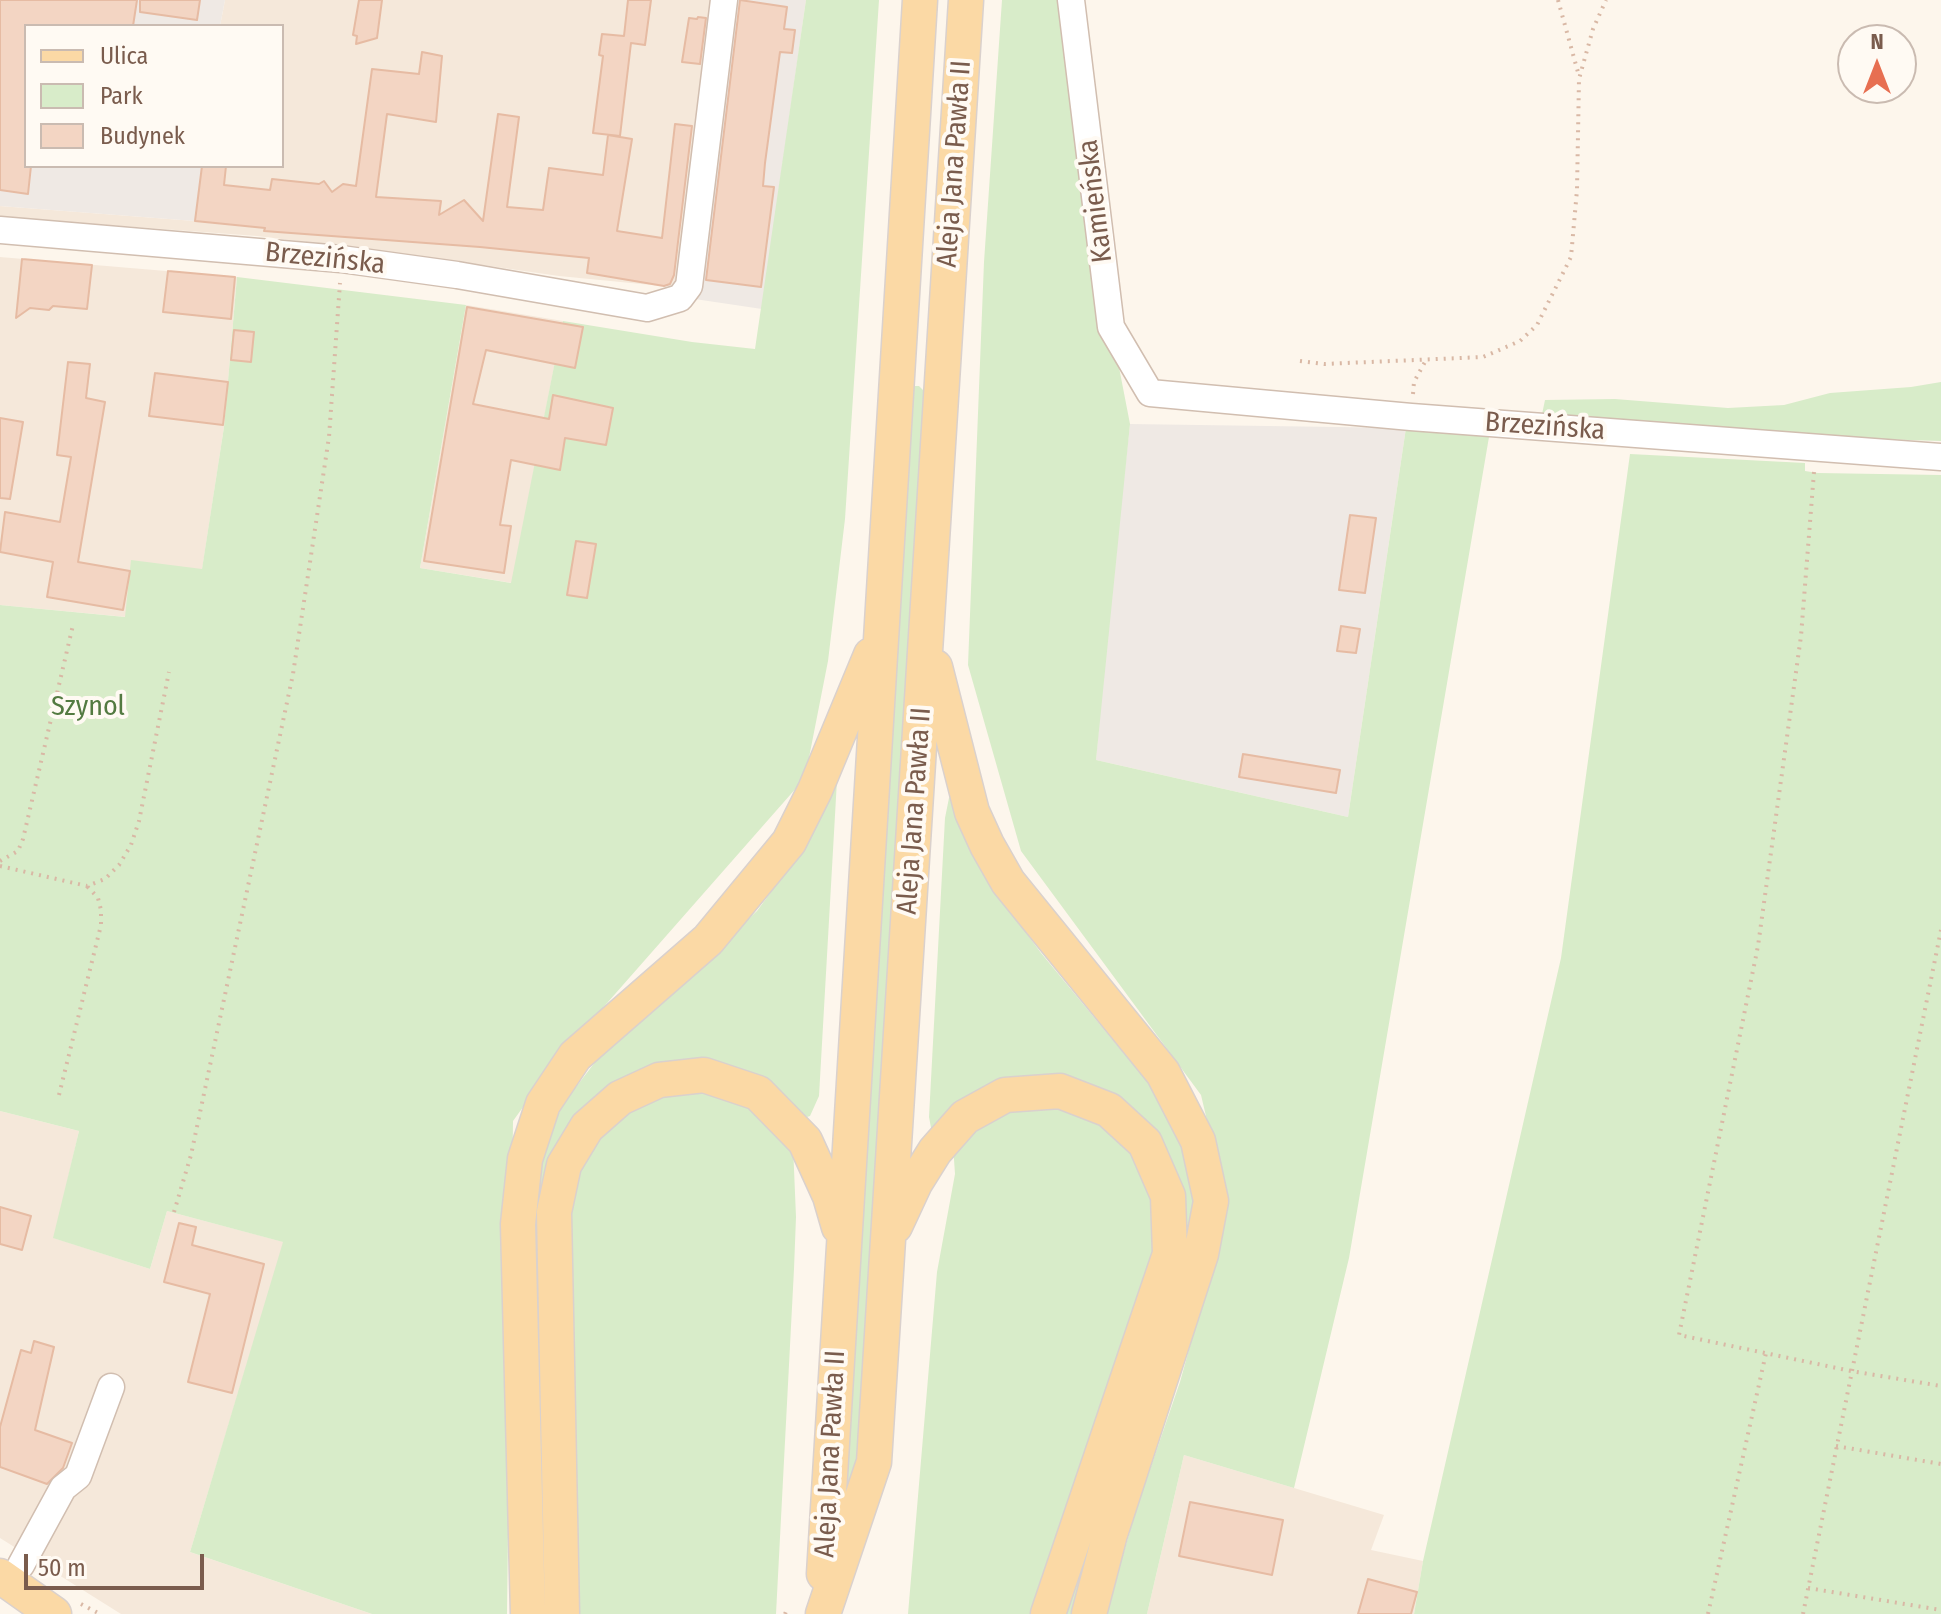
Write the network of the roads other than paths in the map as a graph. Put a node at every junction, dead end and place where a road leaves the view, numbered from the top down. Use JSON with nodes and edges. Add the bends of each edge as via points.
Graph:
{"nodes":[{"id":1,"x":724,"y":0,"type":"edge"},
{"id":2,"x":920,"y":0,"type":"edge"},
{"id":3,"x":966,"y":0,"type":"edge"},
{"id":4,"x":1071,"y":0,"type":"edge"},
{"id":5,"x":0,"y":230,"type":"edge"},
{"id":6,"x":1150,"y":393,"type":"joint"},
{"id":7,"x":1941,"y":457,"type":"edge"},
{"id":8,"x":882,"y":629,"type":"junction"},
{"id":9,"x":926,"y":631,"type":"junction"},
{"id":10,"x":887,"y":1244,"type":"junction"},
{"id":11,"x":844,"y":1245,"type":"junction"},
{"id":12,"x":111,"y":1387,"type":"dead end"},
{"id":13,"x":10,"y":1570,"type":"edge"},
{"id":14,"x":54,"y":1614,"type":"edge"},
{"id":15,"x":528,"y":1614,"type":"edge"},
{"id":16,"x":562,"y":1614,"type":"edge"},
{"id":17,"x":822,"y":1614,"type":"edge"},
{"id":18,"x":1048,"y":1614,"type":"edge"},
{"id":19,"x":1089,"y":1614,"type":"edge"}],
"edges":[{"from":1,"to":5,"type":"street","name":"Brzezińska","via":[[689,286],[680,298],[647,308],[341,259]]},
{"from":2,"to":8,"type":"main road","name":"Aleja Jana Pawła II"},
{"from":3,"to":9,"type":"main road","name":"Aleja Jana Pawła II"},
{"from":4,"to":6,"type":"street","name":"Kamieńska","via":[[1111,327]]},
{"from":6,"to":7,"type":"street","name":"Brzezińska"},
{"from":8,"to":11,"type":"main road","name":"Aleja Jana Pawła II"},
{"from":8,"to":15,"type":"main road","via":[[789,842],[708,940],[575,1056],[543,1104],[525,1159],[518,1224]]},
{"from":9,"to":10,"type":"main road","name":"Aleja Jana Pawła II"},
{"from":9,"to":19,"type":"main road","via":[[972,812],[987,845],[1008,882],[1163,1073],[1198,1141],[1211,1201],[1201,1254]]},
{"from":10,"to":17,"type":"main road","name":"Aleja Jana Pawła II","via":[[874,1462]]},
{"from":10,"to":18,"type":"main road","via":[[935,1151],[965,1117],[1005,1095],[1060,1091],[1109,1110],[1145,1143],[1168,1196],[1170,1254]]},
{"from":11,"to":16,"type":"main road","via":[[830,1196],[805,1141],[758,1093],[704,1075],[659,1080],[620,1098],[587,1127],[564,1165],[554,1212]]},
{"from":11,"to":17,"type":"main road","name":"Aleja Jana Pawła II"},
{"from":12,"to":13,"type":"street","via":[[78,1476],[63,1488]]},
{"from":13,"to":14,"type":"main road"}]}
